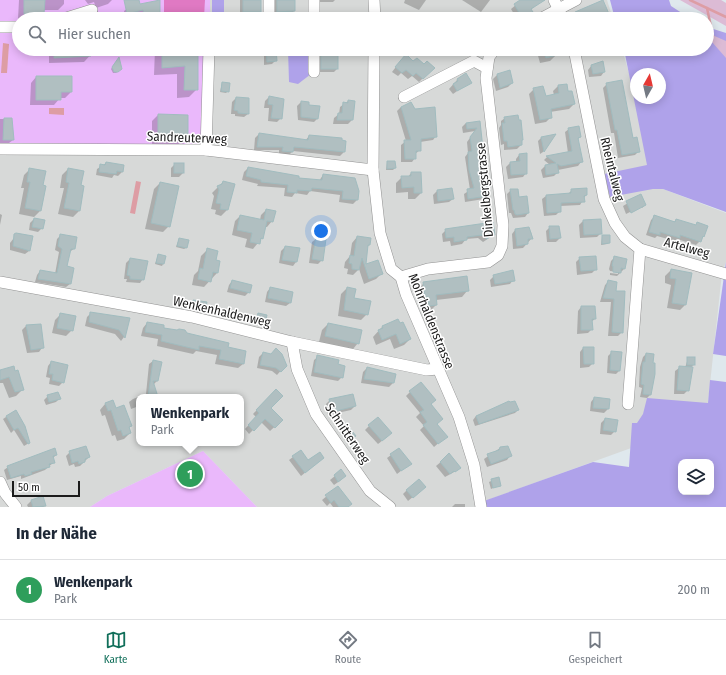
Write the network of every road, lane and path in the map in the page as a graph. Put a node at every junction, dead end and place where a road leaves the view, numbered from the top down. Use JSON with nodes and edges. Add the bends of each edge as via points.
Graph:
{"nodes":[{"id":1,"x":269,"y":0,"type":"edge"},
{"id":2,"x":314,"y":0,"type":"edge"},
{"id":3,"x":374,"y":0,"type":"edge"},
{"id":4,"x":576,"y":0,"type":"edge"},
{"id":5,"x":556,"y":4,"type":"edge"},
{"id":6,"x":92,"y":10,"type":"dead end"},
{"id":7,"x":86,"y":12,"type":"edge"},
{"id":8,"x":269,"y":12,"type":"edge"},
{"id":9,"x":314,"y":12,"type":"edge"},
{"id":10,"x":375,"y":12,"type":"edge"},
{"id":11,"x":547,"y":12,"type":"edge"},
{"id":12,"x":0,"y":27,"type":"edge"},
{"id":13,"x":12,"y":27,"type":"edge"},
{"id":14,"x":209,"y":56,"type":"edge"},
{"id":15,"x":314,"y":56,"type":"edge"},
{"id":16,"x":374,"y":56,"type":"edge"},
{"id":17,"x":490,"y":56,"type":"edge"},
{"id":18,"x":575,"y":56,"type":"edge"},
{"id":19,"x":487,"y":68,"type":"junction"},
{"id":20,"x":314,"y":72,"type":"dead end"},
{"id":21,"x":404,"y":97,"type":"dead end"},
{"id":22,"x":0,"y":149,"type":"edge"},
{"id":23,"x":206,"y":150,"type":"junction"},
{"id":24,"x":373,"y":170,"type":"junction"},
{"id":25,"x":640,"y":249,"type":"junction"},
{"id":26,"x":726,"y":274,"type":"edge"},
{"id":27,"x":401,"y":277,"type":"junction"},
{"id":28,"x":0,"y":282,"type":"edge"},
{"id":29,"x":292,"y":342,"type":"junction"},
{"id":30,"x":437,"y":369,"type":"junction"},
{"id":31,"x":628,"y":404,"type":"dead end"},
{"id":32,"x":0,"y":482,"type":"edge"},
{"id":33,"x":16,"y":507,"type":"edge"},
{"id":34,"x":390,"y":507,"type":"edge"},
{"id":35,"x":481,"y":507,"type":"edge"}],
"edges":[{"from":1,"to":8,"type":"street"},
{"from":2,"to":9,"type":"street"},
{"from":3,"to":10,"type":"street"},
{"from":4,"to":5,"type":"street"},
{"from":5,"to":11,"type":"street"},
{"from":6,"to":7,"type":"street"},
{"from":12,"to":13,"type":"street"},
{"from":14,"to":23,"type":"street"},
{"from":15,"to":20,"type":"street"},
{"from":16,"to":24,"type":"street","name":"Mohrhaldenstrasse"},
{"from":17,"to":19,"type":"street","name":"Dinkelbergstrasse"},
{"from":18,"to":25,"type":"street","name":"Rheintalweg","via":[[604,199],[625,237]]},
{"from":19,"to":21,"type":"street","via":[[474,61]]},
{"from":19,"to":27,"type":"street","name":"Dinkelbergstrasse","via":[[503,225],[502,246],[498,255],[488,262],[422,270]]},
{"from":22,"to":23,"type":"street","name":"Sandreuterweg"},
{"from":23,"to":24,"type":"street","name":"Sandreuterweg"},
{"from":24,"to":27,"type":"street","name":"Mohrhaldenstrasse","via":[[380,233],[392,269]]},
{"from":25,"to":26,"type":"street","name":"Artelweg"},
{"from":25,"to":31,"type":"street"},
{"from":27,"to":30,"type":"street","name":"Mohrhaldenstrasse"},
{"from":28,"to":29,"type":"street","name":"Wenkenhaldenweg","via":[[192,318]]},
{"from":29,"to":30,"type":"street","name":"Wenkenhaldenweg","via":[[427,370]]},
{"from":29,"to":34,"type":"street","name":"Schnitterweg","via":[[297,369],[316,414],[370,491]]},
{"from":30,"to":35,"type":"street","name":"Mohrhaldenstrasse","via":[[461,424],[474,465]]},
{"from":32,"to":33,"type":"street"}]}
